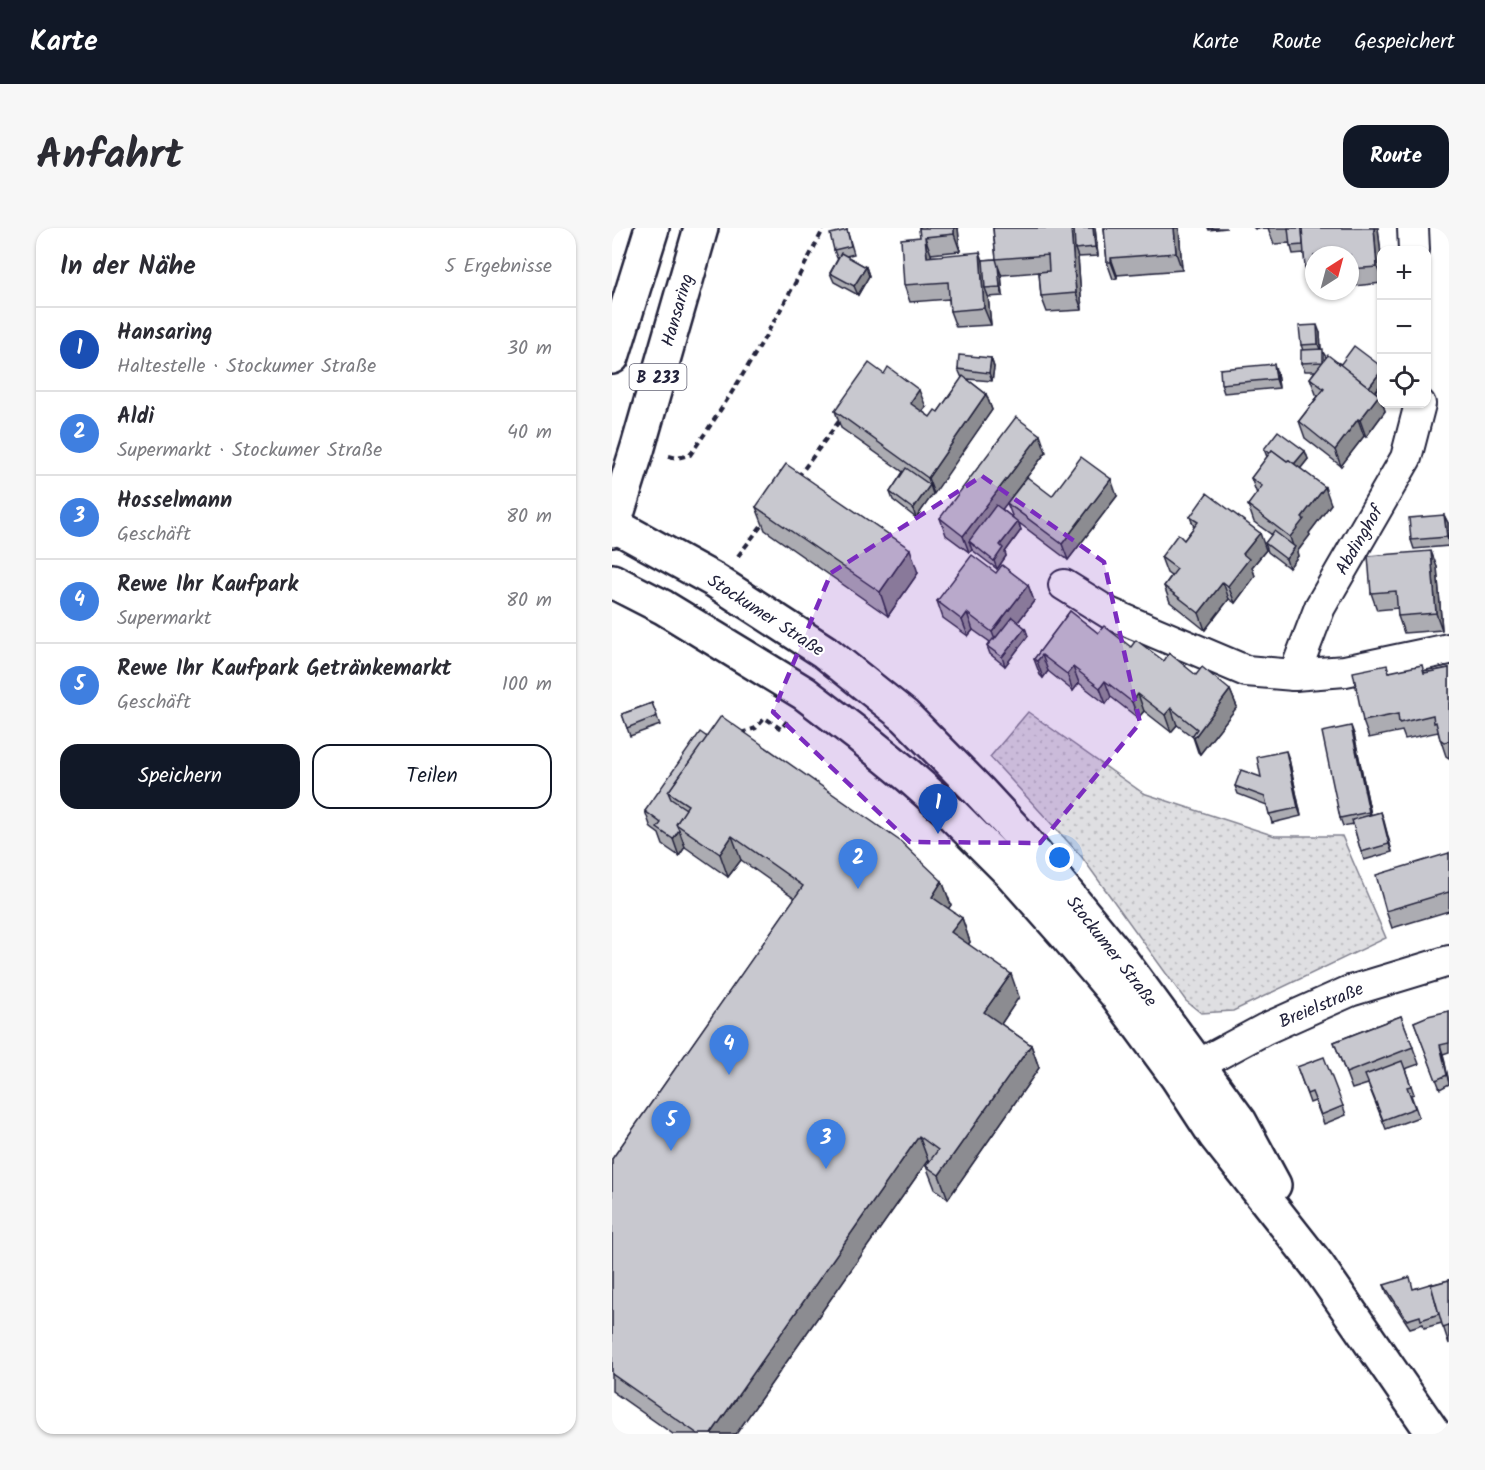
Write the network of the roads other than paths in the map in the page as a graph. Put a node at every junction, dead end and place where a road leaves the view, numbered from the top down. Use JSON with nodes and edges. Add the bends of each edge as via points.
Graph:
{"nodes":[{"id":1,"x":652,"y":228,"type":"edge"},
{"id":2,"x":701,"y":228,"type":"edge"},
{"id":3,"x":1413,"y":228,"type":"edge"},
{"id":4,"x":1414,"y":246,"type":"edge"},
{"id":5,"x":612,"y":357,"type":"edge"},
{"id":6,"x":1419,"y":408,"type":"edge"},
{"id":7,"x":613,"y":526,"type":"edge"},
{"id":8,"x":612,"y":581,"type":"edge"},
{"id":9,"x":1064,"y":585,"type":"dead end"},
{"id":10,"x":1449,"y":649,"type":"edge"},
{"id":11,"x":1294,"y":675,"type":"junction"},
{"id":12,"x":1449,"y":960,"type":"edge"},
{"id":13,"x":1198,"y":1065,"type":"junction"},
{"id":14,"x":1318,"y":1266,"type":"junction"},
{"id":15,"x":1434,"y":1434,"type":"edge"}],
"edges":[{"from":1,"to":5,"type":"main road","number":"B 233"},
{"from":2,"to":7,"type":"main road","name":"Hansaring","number":"B 233"},
{"from":3,"to":4,"type":"street"},
{"from":6,"to":11,"type":"street","name":"Abdinghof","via":[[1406,458],[1320,607]]},
{"from":7,"to":13,"type":"main road","name":"Stockumer Straße","via":[[714,580],[825,652],[905,716],[1016,831],[1119,957]]},
{"from":8,"to":14,"type":"main road","name":"Stockumer Straße","via":[[663,607],[804,693],[953,815],[1009,871],[1116,994],[1215,1135]]},
{"from":9,"to":11,"type":"street","via":[[1109,613],[1246,671]]},
{"from":10,"to":11,"type":"street","via":[[1345,671]]},
{"from":12,"to":13,"type":"street","name":"Breielstraße","via":[[1350,991],[1265,1029]]},
{"from":13,"to":14,"type":"main road","name":"Stockumer Straße","via":[[1240,1122]]},
{"from":14,"to":15,"type":"main road","name":"Stockumer Straße"}]}
